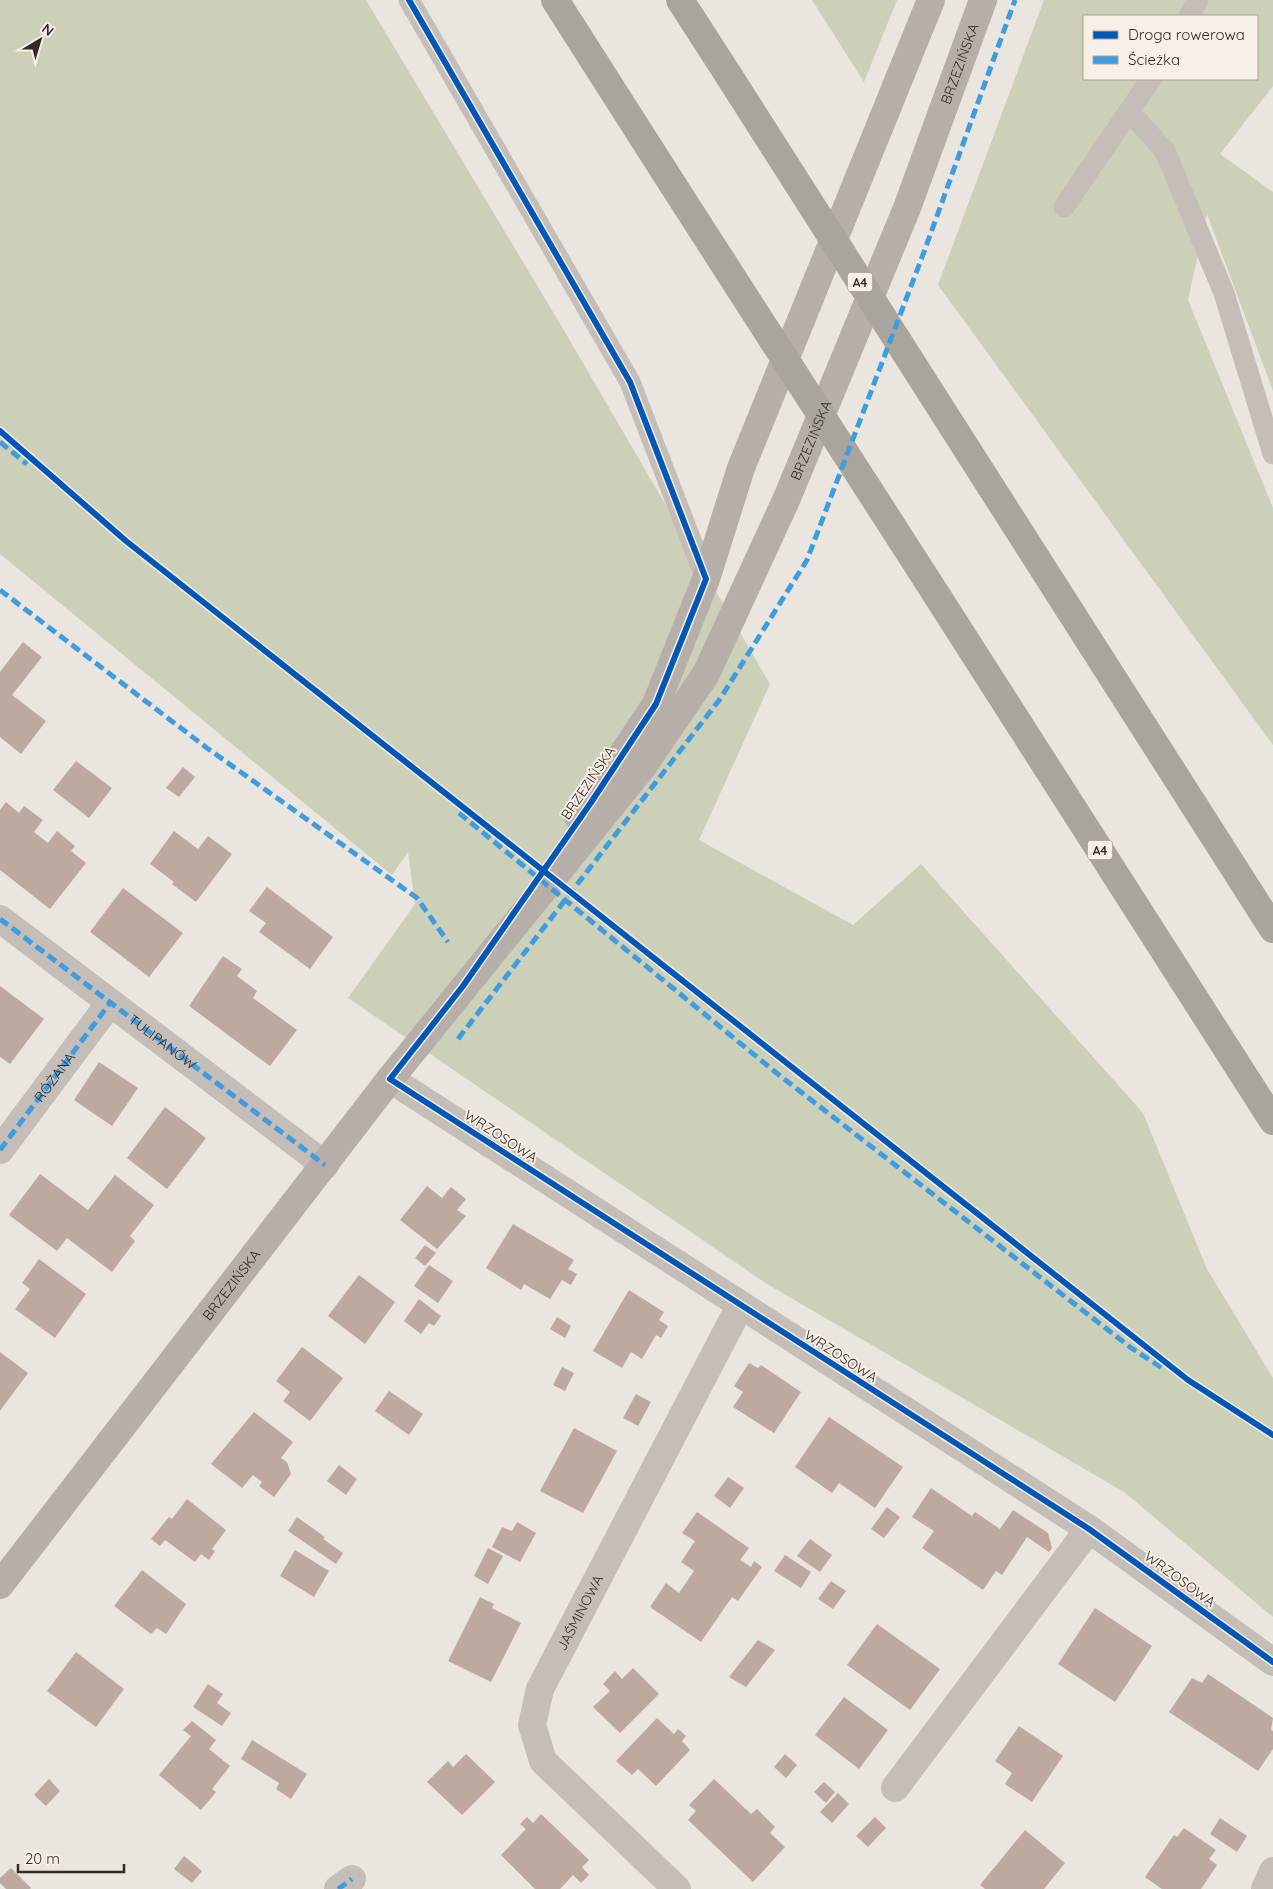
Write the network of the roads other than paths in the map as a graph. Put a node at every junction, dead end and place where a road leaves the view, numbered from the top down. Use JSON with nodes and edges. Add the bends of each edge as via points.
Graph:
{"nodes":[{"id":1,"x":409,"y":0,"type":"edge"},
{"id":2,"x":556,"y":0,"type":"edge"},
{"id":3,"x":680,"y":0,"type":"edge"},
{"id":4,"x":931,"y":0,"type":"edge"},
{"id":5,"x":983,"y":0,"type":"edge"},
{"id":6,"x":1198,"y":0,"type":"edge"},
{"id":7,"x":1190,"y":15,"type":"edge"},
{"id":8,"x":1150,"y":80,"type":"edge"},
{"id":9,"x":1129,"y":111,"type":"junction"},
{"id":10,"x":1064,"y":207,"type":"dead end"},
{"id":11,"x":1273,"y":454,"type":"edge"},
{"id":12,"x":706,"y":579,"type":"junction"},
{"id":13,"x":597,"y":809,"type":"junction"},
{"id":14,"x":0,"y":919,"type":"edge"},
{"id":15,"x":1273,"y":929,"type":"edge"},
{"id":16,"x":110,"y":1003,"type":"junction"},
{"id":17,"x":390,"y":1079,"type":"junction"},
{"id":18,"x":1273,"y":1121,"type":"edge"},
{"id":19,"x":0,"y":1150,"type":"edge"},
{"id":20,"x":325,"y":1165,"type":"junction"},
{"id":21,"x":740,"y":1306,"type":"junction"},
{"id":22,"x":1089,"y":1530,"type":"junction"},
{"id":23,"x":0,"y":1584,"type":"edge"},
{"id":24,"x":1273,"y":1662,"type":"edge"},
{"id":25,"x":895,"y":1788,"type":"dead end"},
{"id":26,"x":1273,"y":1871,"type":"edge"},
{"id":27,"x":677,"y":1889,"type":"edge"},
{"id":28,"x":1265,"y":1889,"type":"edge"}],
"edges":[{"from":1,"to":12,"type":"lane","via":[[630,382]]},
{"from":2,"to":18,"type":"highway","number":"A4","bridge":true},
{"from":3,"to":15,"type":"highway","number":"A4","bridge":true},
{"from":4,"to":12,"type":"main road","name":"BRZEZIŃSKA","via":[[741,468]]},
{"from":5,"to":13,"type":"main road","name":"BRZEZIŃSKA","via":[[904,217],[787,498],[706,674],[641,769]]},
{"from":6,"to":7,"type":"lane"},
{"from":8,"to":9,"type":"lane"},
{"from":9,"to":10,"type":"lane"},
{"from":9,"to":11,"type":"lane","via":[[1164,151],[1224,293]]},
{"from":12,"to":13,"type":"main road","name":"BRZEZIŃSKA","via":[[656,704]]},
{"from":13,"to":17,"type":"main road","name":"BRZEZIŃSKA"},
{"from":14,"to":16,"type":"street","name":"TULIPANÓW"},
{"from":16,"to":19,"type":"street","name":"RÓŻANA"},
{"from":16,"to":20,"type":"street","name":"TULIPANÓW"},
{"from":17,"to":20,"type":"main road","name":"BRZEZIŃSKA"},
{"from":17,"to":21,"type":"street","name":"WRZOSOWA"},
{"from":20,"to":23,"type":"main road","name":"BRZEZIŃSKA"},
{"from":21,"to":22,"type":"street","name":"WRZOSOWA"},
{"from":21,"to":27,"type":"street","name":"JAŚMINOWA","via":[[540,1689],[532,1725],[543,1762]]},
{"from":22,"to":24,"type":"street","name":"WRZOSOWA"},
{"from":22,"to":25,"type":"street"},
{"from":26,"to":28,"type":"street"}]}
